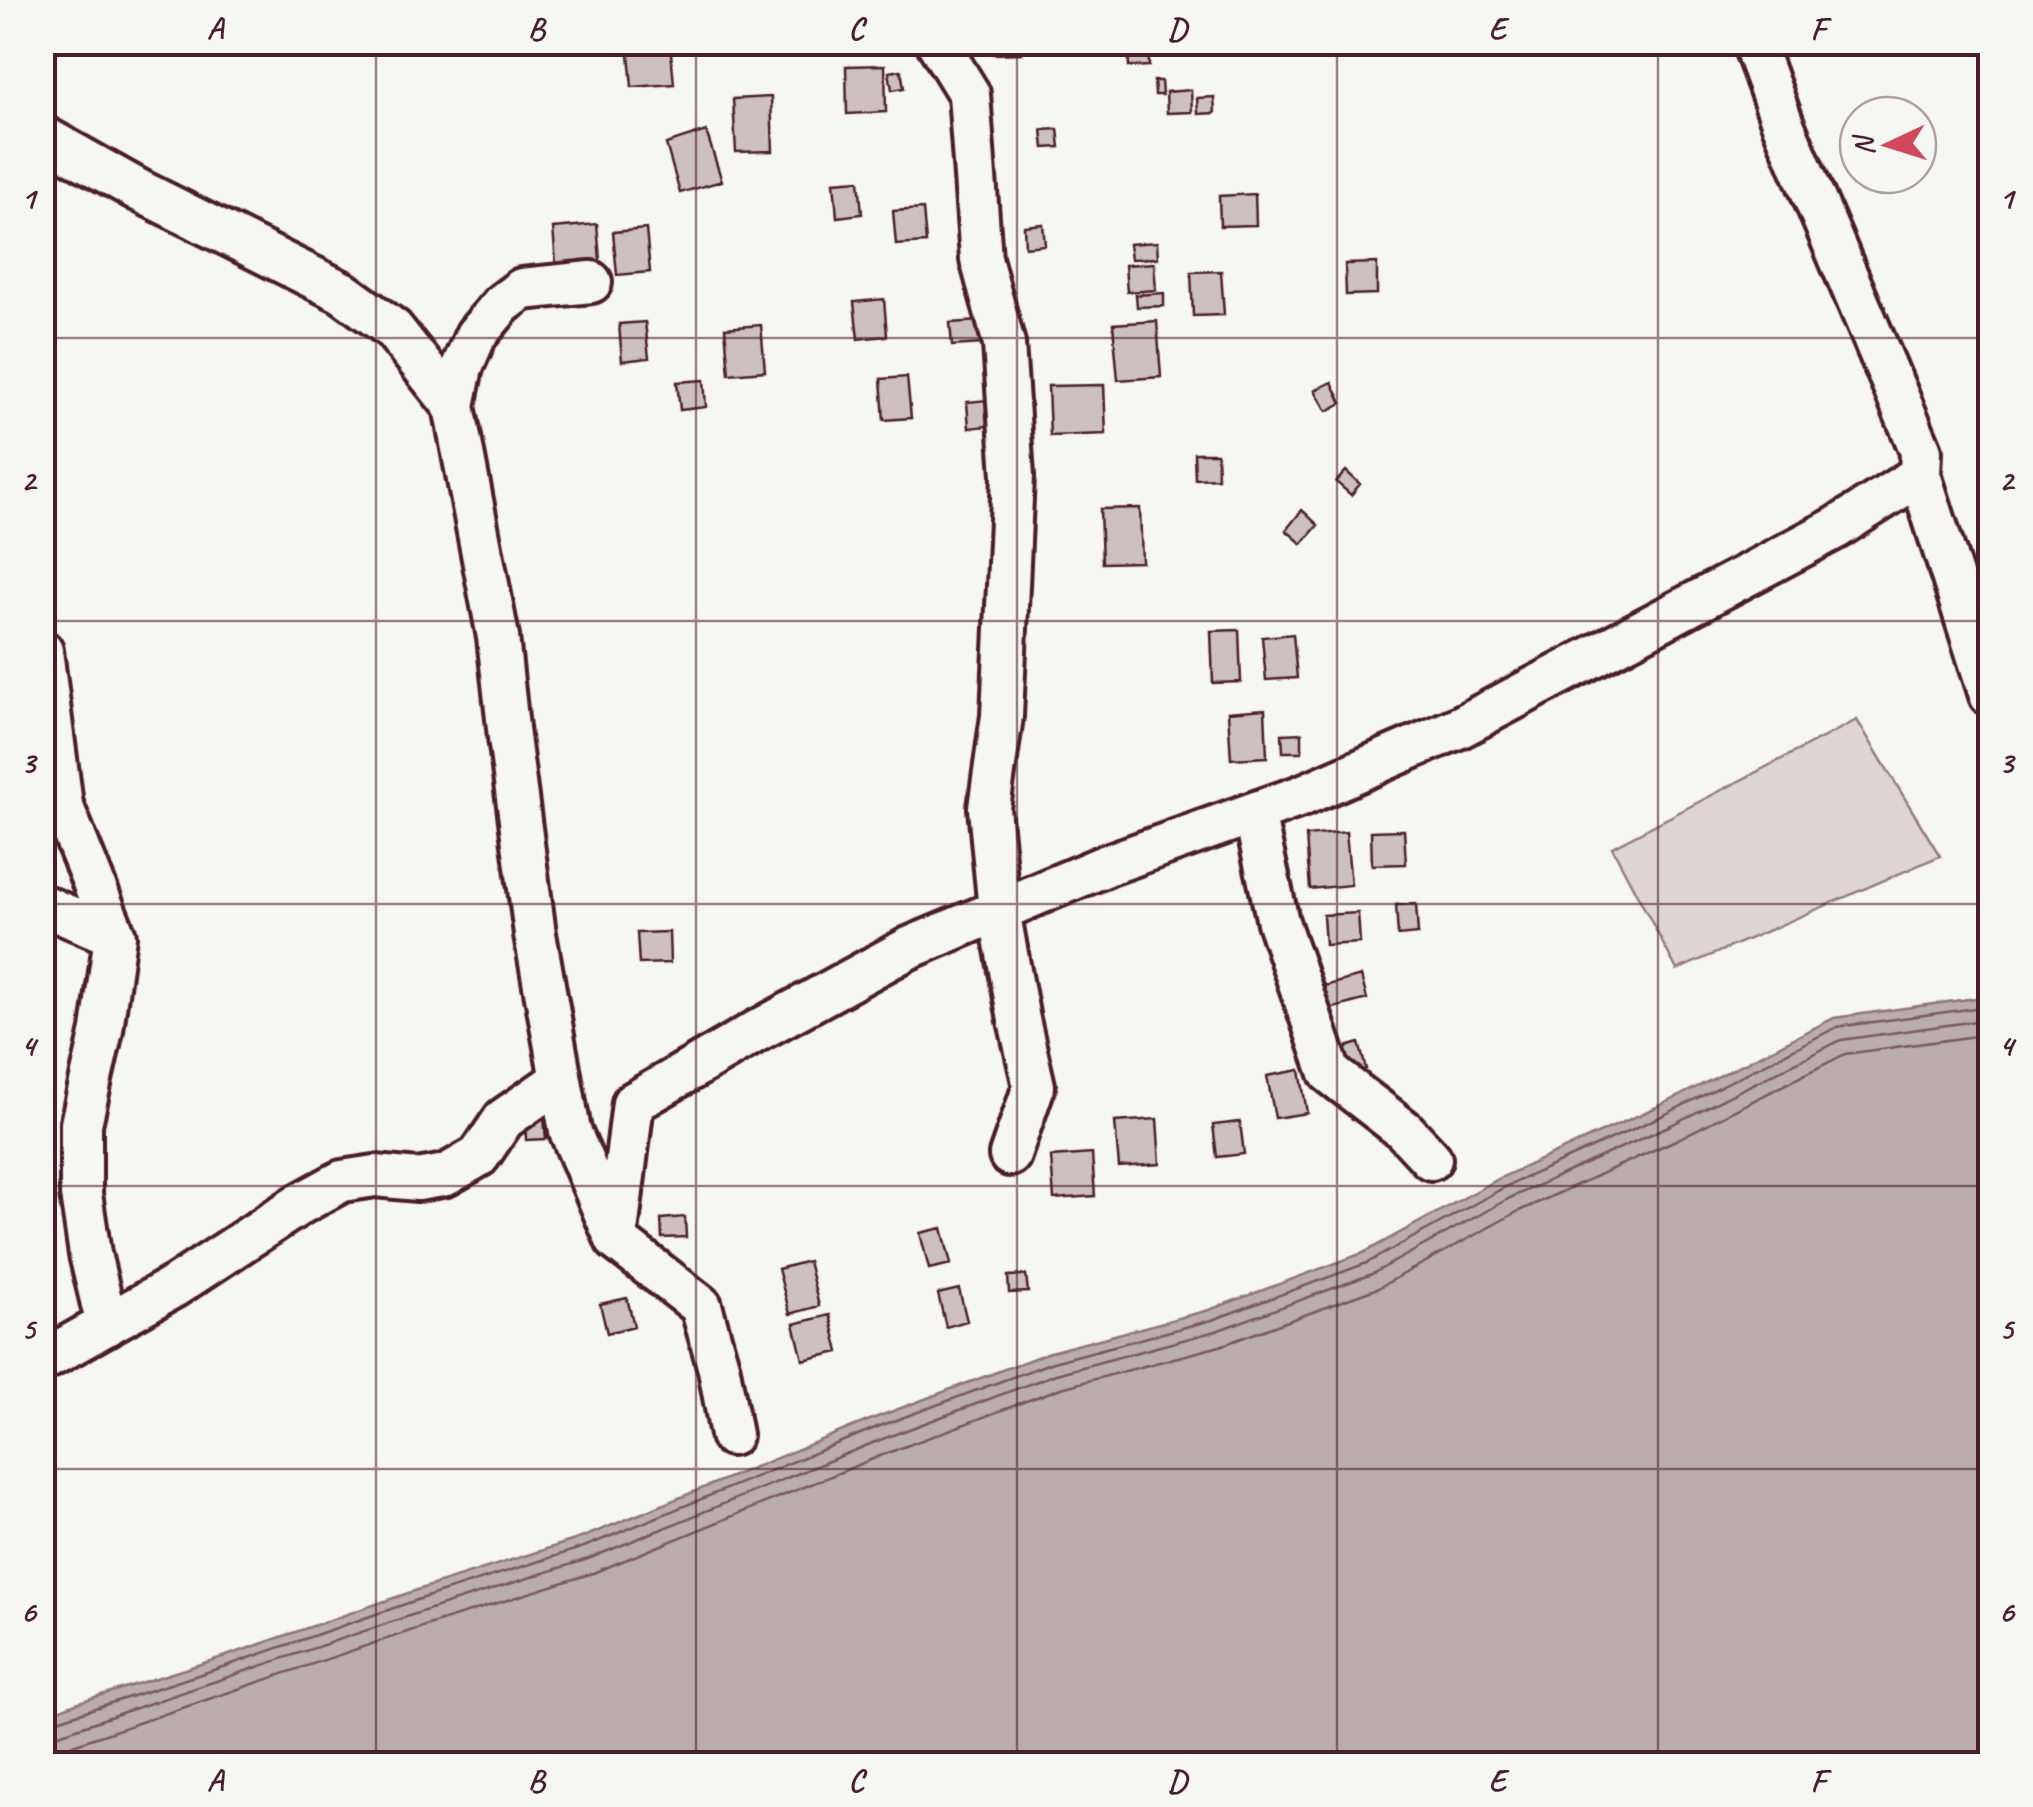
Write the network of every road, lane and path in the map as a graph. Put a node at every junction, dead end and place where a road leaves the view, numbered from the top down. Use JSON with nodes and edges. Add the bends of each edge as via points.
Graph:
{"nodes":[{"id":1,"x":938,"y":42,"type":"edge"},
{"id":2,"x":1753,"y":42,"type":"edge"},
{"id":3,"x":42,"y":136,"type":"edge"},
{"id":4,"x":591,"y":282,"type":"dead end"},
{"id":5,"x":454,"y":406,"type":"junction"},
{"id":6,"x":1920,"y":475,"type":"junction"},
{"id":7,"x":42,"y":651,"type":"edge"},
{"id":8,"x":1990,"y":695,"type":"edge"},
{"id":9,"x":1254,"y":812,"type":"junction"},
{"id":10,"x":42,"y":905,"type":"edge"},
{"id":11,"x":999,"y":910,"type":"junction"},
{"id":12,"x":115,"y":936,"type":"junction"},
{"id":13,"x":560,"y":1080,"type":"junction"},
{"id":14,"x":1010,"y":1155,"type":"dead end"},
{"id":15,"x":1430,"y":1160,"type":"dead end"},
{"id":16,"x":616,"y":1240,"type":"junction"},
{"id":17,"x":107,"y":1325,"type":"junction"},
{"id":18,"x":42,"y":1361,"type":"edge"},
{"id":19,"x":731,"y":1435,"type":"dead end"}],
"edges":[{"from":1,"to":11,"type":"street","via":[[969,94],[982,259],[1006,363],[1012,513],[1002,716],[989,808]]},
{"from":2,"to":6,"type":"street","via":[[1921,450]]},
{"from":3,"to":5,"type":"street","via":[[342,292],[394,330]]},
{"from":4,"to":5,"type":"street","via":[[522,289],[502,304],[476,335]]},
{"from":5,"to":13,"type":"street","via":[[498,637]]},
{"from":6,"to":8,"type":"street"},
{"from":6,"to":9,"type":"street","via":[[1836,528],[1460,727]]},
{"from":7,"to":12,"type":"street","via":[[62,806]]},
{"from":9,"to":11,"type":"street"},
{"from":9,"to":15,"type":"street","via":[[1278,922],[1330,1073],[1404,1130]]},
{"from":10,"to":12,"type":"street"},
{"from":11,"to":14,"type":"street","via":[[1034,1086]]},
{"from":11,"to":16,"type":"street","via":[[909,948],[633,1103]]},
{"from":12,"to":17,"type":"street","via":[[82,1124],[81,1194]]},
{"from":13,"to":16,"type":"street","via":[[570,1131]]},
{"from":13,"to":17,"type":"street","via":[[504,1119],[479,1156],[446,1175],[342,1181]]},
{"from":16,"to":19,"type":"street","via":[[700,1306]]},
{"from":17,"to":18,"type":"street"}]}
